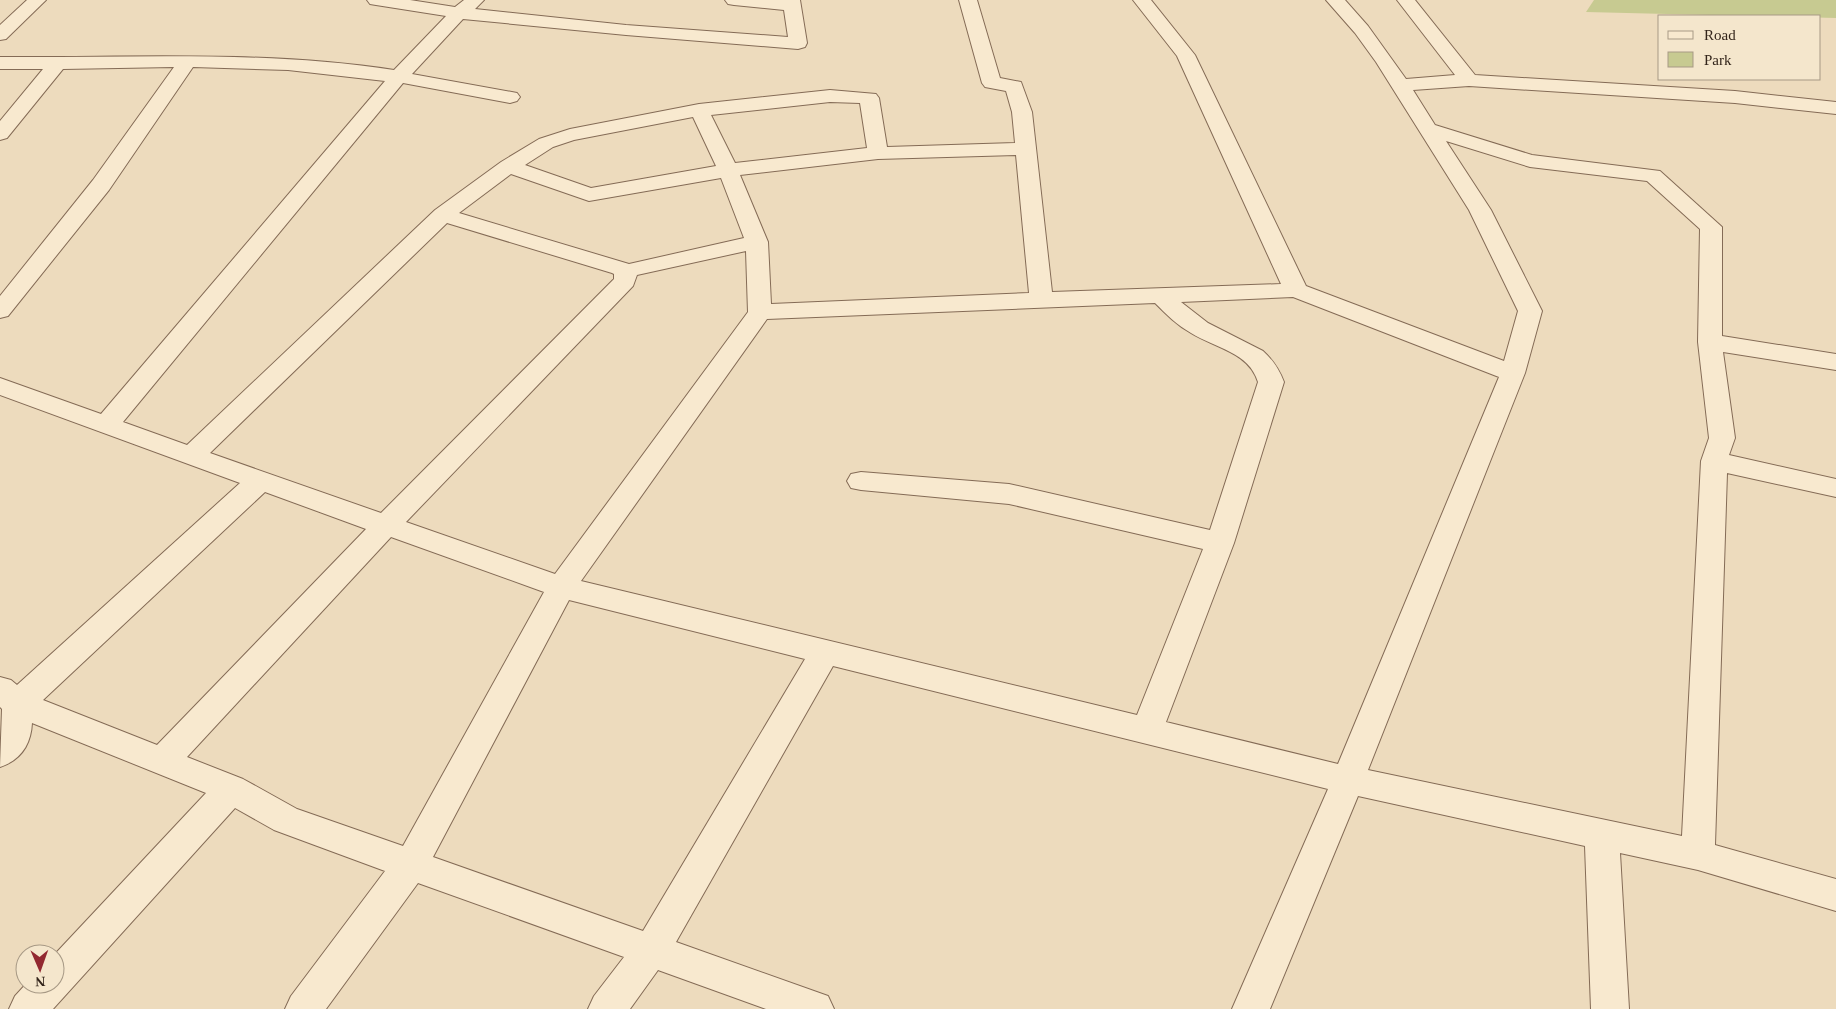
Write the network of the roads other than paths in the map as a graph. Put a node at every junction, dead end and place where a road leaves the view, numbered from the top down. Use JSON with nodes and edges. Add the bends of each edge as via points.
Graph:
{"nodes":[{"id":1,"x":38,"y":0,"type":"edge"},
{"id":2,"x":376,"y":0,"type":"edge"},
{"id":3,"x":734,"y":0,"type":"edge"},
{"id":4,"x":968,"y":0,"type":"edge"},
{"id":5,"x":1142,"y":0,"type":"edge"},
{"id":6,"x":1335,"y":0,"type":"edge"},
{"id":7,"x":1406,"y":0,"type":"edge"},
{"id":8,"x":792,"y":3,"type":"edge"},
{"id":9,"x":467,"y":6,"type":"edge"},
{"id":10,"x":0,"y":35,"type":"edge"},
{"id":11,"x":0,"y":62,"type":"edge"},
{"id":12,"x":58,"y":63,"type":"junction"},
{"id":13,"x":187,"y":63,"type":"junction"},
{"id":14,"x":399,"y":76,"type":"junction"},
{"id":15,"x":1469,"y":80,"type":"junction"},
{"id":16,"x":1400,"y":85,"type":"junction"},
{"id":17,"x":510,"y":97,"type":"dead end"},
{"id":18,"x":1836,"y":108,"type":"edge"},
{"id":19,"x":698,"y":110,"type":"junction"},
{"id":20,"x":1428,"y":129,"type":"junction"},
{"id":21,"x":0,"y":134,"type":"edge"},
{"id":22,"x":1026,"y":149,"type":"junction"},
{"id":23,"x":878,"y":153,"type":"junction"},
{"id":24,"x":508,"y":166,"type":"junction"},
{"id":25,"x":728,"y":170,"type":"junction"},
{"id":26,"x":443,"y":216,"type":"junction"},
{"id":27,"x":757,"y":242,"type":"junction"},
{"id":28,"x":626,"y":271,"type":"junction"},
{"id":29,"x":1296,"y":290,"type":"junction"},
{"id":30,"x":1161,"y":295,"type":"junction"},
{"id":31,"x":1041,"y":300,"type":"junction"},
{"id":32,"x":0,"y":311,"type":"edge"},
{"id":33,"x":760,"y":312,"type":"junction"},
{"id":34,"x":1710,"y":342,"type":"junction"},
{"id":35,"x":1836,"y":362,"type":"edge"},
{"id":36,"x":1513,"y":373,"type":"junction"},
{"id":37,"x":0,"y":386,"type":"edge"},
{"id":38,"x":106,"y":425,"type":"junction"},
{"id":39,"x":191,"y":456,"type":"junction"},
{"id":40,"x":1714,"y":461,"type":"junction"},
{"id":41,"x":260,"y":480,"type":"junction"},
{"id":42,"x":861,"y":480,"type":"dead end"},
{"id":43,"x":1836,"y":488,"type":"edge"},
{"id":44,"x":386,"y":524,"type":"junction"},
{"id":45,"x":1220,"y":543,"type":"junction"},
{"id":46,"x":561,"y":587,"type":"junction"},
{"id":47,"x":825,"y":652,"type":"junction"},
{"id":48,"x":9,"y":697,"type":"edge"},
{"id":49,"x":1147,"y":730,"type":"junction"},
{"id":50,"x":0,"y":754,"type":"edge"},
{"id":51,"x":162,"y":762,"type":"junction"},
{"id":52,"x":1348,"y":780,"type":"junction"},
{"id":53,"x":230,"y":790,"type":"junction"},
{"id":54,"x":1602,"y":834,"type":"junction"},
{"id":55,"x":1698,"y":855,"type":"junction"},
{"id":56,"x":411,"y":864,"type":"junction"},
{"id":57,"x":1836,"y":895,"type":"edge"},
{"id":58,"x":652,"y":950,"type":"junction"},
{"id":59,"x":65,"y":969,"type":"edge"},
{"id":60,"x":42,"y":994,"type":"edge"},
{"id":61,"x":28,"y":1009,"type":"edge"},
{"id":62,"x":304,"y":1009,"type":"edge"},
{"id":63,"x":607,"y":1009,"type":"edge"},
{"id":64,"x":815,"y":1009,"type":"edge"},
{"id":65,"x":1251,"y":1009,"type":"edge"},
{"id":66,"x":1610,"y":1009,"type":"edge"}],
"edges":[{"from":1,"to":10,"type":"street"},
{"from":2,"to":9,"type":"street"},
{"from":3,"to":8,"type":"street"},
{"from":4,"to":22,"type":"street","via":[[992,83],[1014,86],[1022,112]]},
{"from":5,"to":29,"type":"street","via":[[1186,55]]},
{"from":6,"to":16,"type":"street","via":[[1351,16]]},
{"from":7,"to":15,"type":"street"},
{"from":8,"to":9,"type":"street","via":[[798,43],[626,30]]},
{"from":9,"to":14,"type":"street"},
{"from":11,"to":12,"type":"street"},
{"from":12,"to":13,"type":"street"},
{"from":12,"to":21,"type":"street"},
{"from":13,"to":14,"type":"street","via":[[289,64]]},
{"from":13,"to":32,"type":"street","via":[[101,185]]},
{"from":14,"to":17,"type":"street"},
{"from":14,"to":38,"type":"street"},
{"from":15,"to":16,"type":"street"},
{"from":15,"to":18,"type":"street","via":[[1735,97]]},
{"from":16,"to":20,"type":"street"},
{"from":19,"to":23,"type":"street","via":[[830,96],[869,98]]},
{"from":19,"to":24,"type":"street","via":[[570,135],[546,143]]},
{"from":19,"to":25,"type":"street"},
{"from":20,"to":34,"type":"street","via":[[1530,161],[1653,176],[1710,227]]},
{"from":20,"to":36,"type":"street","via":[[1480,210],[1530,312]]},
{"from":22,"to":23,"type":"street"},
{"from":22,"to":31,"type":"street"},
{"from":23,"to":25,"type":"street"},
{"from":24,"to":25,"type":"street","via":[[589,195]]},
{"from":24,"to":26,"type":"street"},
{"from":25,"to":27,"type":"street"},
{"from":26,"to":28,"type":"street"},
{"from":26,"to":39,"type":"street"},
{"from":27,"to":28,"type":"street"},
{"from":27,"to":33,"type":"street"},
{"from":28,"to":44,"type":"street","via":[[625,281]]},
{"from":29,"to":30,"type":"street"},
{"from":29,"to":36,"type":"street"},
{"from":30,"to":31,"type":"street"},
{"from":30,"to":45,"type":"street","via":[[1185,319],[1260,359],[1269,369],[1271,382]]},
{"from":31,"to":33,"type":"street"},
{"from":33,"to":46,"type":"street"},
{"from":34,"to":35,"type":"street"},
{"from":34,"to":40,"type":"street","via":[[1722,438]]},
{"from":36,"to":52,"type":"street"},
{"from":37,"to":38,"type":"street"},
{"from":38,"to":39,"type":"street"},
{"from":39,"to":41,"type":"street"},
{"from":40,"to":43,"type":"street"},
{"from":40,"to":55,"type":"street"},
{"from":41,"to":44,"type":"street"},
{"from":41,"to":48,"type":"street"},
{"from":42,"to":45,"type":"street","via":[[1009,494]]},
{"from":44,"to":46,"type":"street"},
{"from":44,"to":51,"type":"street"},
{"from":45,"to":49,"type":"street"},
{"from":46,"to":47,"type":"street"},
{"from":46,"to":56,"type":"street"},
{"from":47,"to":49,"type":"street"},
{"from":47,"to":58,"type":"street"},
{"from":48,"to":50,"type":"street","via":[[15,738]]},
{"from":48,"to":51,"type":"street"},
{"from":49,"to":52,"type":"street"},
{"from":51,"to":53,"type":"street"},
{"from":52,"to":54,"type":"street"},
{"from":52,"to":65,"type":"street"},
{"from":53,"to":56,"type":"street","via":[[286,820]]},
{"from":53,"to":59,"type":"street"},
{"from":54,"to":55,"type":"street"},
{"from":54,"to":66,"type":"street"},
{"from":55,"to":57,"type":"street"},
{"from":56,"to":58,"type":"street"},
{"from":56,"to":62,"type":"street"},
{"from":58,"to":63,"type":"street"},
{"from":58,"to":64,"type":"street"},
{"from":60,"to":61,"type":"street"}]}
